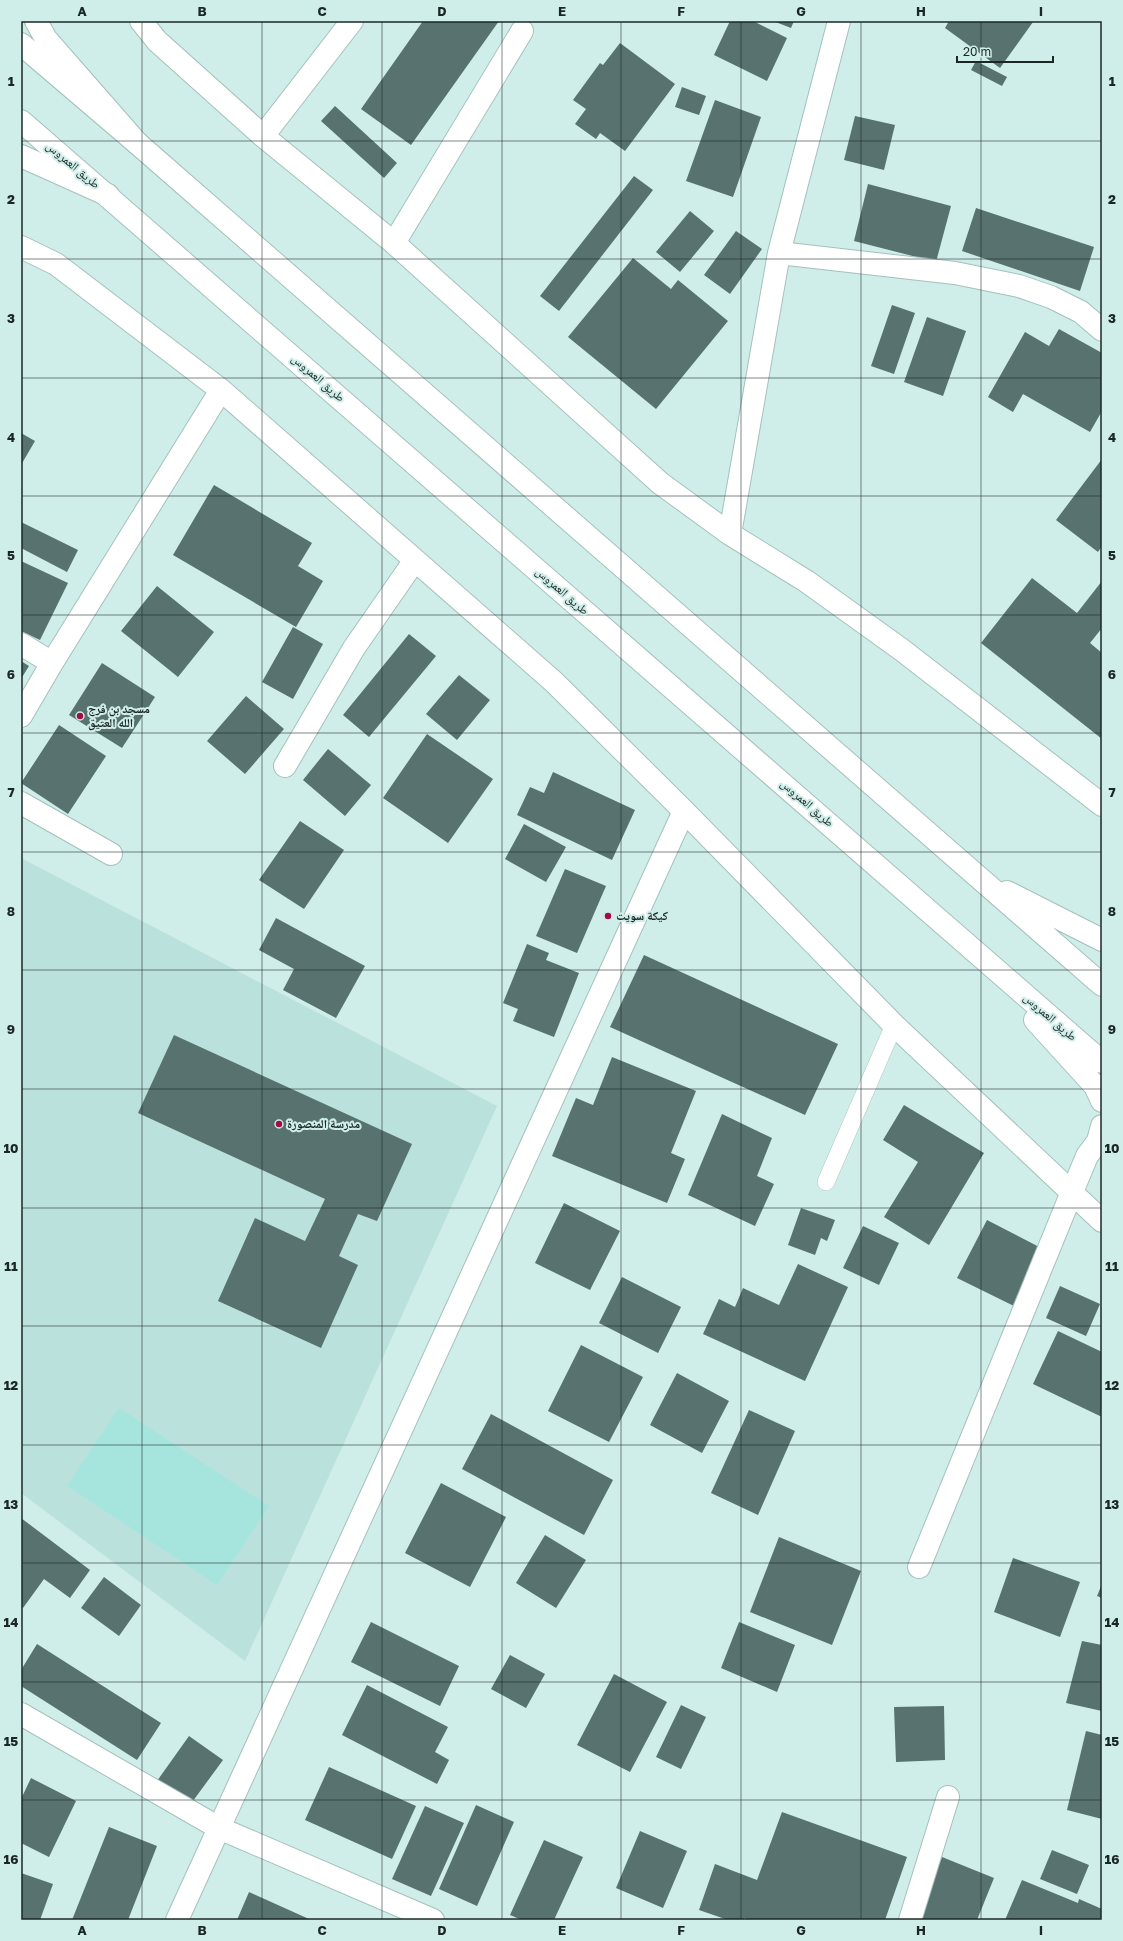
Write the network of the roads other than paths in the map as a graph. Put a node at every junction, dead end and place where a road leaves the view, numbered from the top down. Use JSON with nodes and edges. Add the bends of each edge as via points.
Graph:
{"nodes":[{"id":1,"x":36,"y":21,"type":"edge"},
{"id":2,"x":141,"y":21,"type":"edge"},
{"id":3,"x":352,"y":21,"type":"edge"},
{"id":4,"x":839,"y":21,"type":"edge"},
{"id":5,"x":522,"y":30,"type":"dead end"},
{"id":6,"x":21,"y":44,"type":"edge"},
{"id":7,"x":21,"y":121,"type":"edge"},
{"id":8,"x":263,"y":136,"type":"junction"},
{"id":9,"x":138,"y":142,"type":"junction"},
{"id":10,"x":21,"y":156,"type":"edge"},
{"id":11,"x":108,"y":195,"type":"junction"},
{"id":12,"x":394,"y":243,"type":"junction"},
{"id":13,"x":21,"y":247,"type":"edge"},
{"id":14,"x":779,"y":252,"type":"junction"},
{"id":15,"x":1102,"y":330,"type":"edge"},
{"id":16,"x":221,"y":390,"type":"junction"},
{"id":17,"x":730,"y":534,"type":"junction"},
{"id":18,"x":415,"y":560,"type":"junction"},
{"id":19,"x":21,"y":644,"type":"edge"},
{"id":20,"x":52,"y":663,"type":"junction"},
{"id":21,"x":21,"y":716,"type":"edge"},
{"id":22,"x":285,"y":766,"type":"dead end"},
{"id":23,"x":21,"y":803,"type":"edge"},
{"id":24,"x":1102,"y":805,"type":"edge"},
{"id":25,"x":684,"y":811,"type":"junction"},
{"id":26,"x":111,"y":854,"type":"dead end"},
{"id":27,"x":976,"y":876,"type":"junction"},
{"id":28,"x":946,"y":924,"type":"junction"},
{"id":29,"x":1102,"y":940,"type":"edge"},
{"id":30,"x":1102,"y":985,"type":"edge"},
{"id":31,"x":894,"y":1025,"type":"junction"},
{"id":32,"x":1102,"y":1062,"type":"edge"},
{"id":33,"x":1102,"y":1101,"type":"edge"},
{"id":34,"x":1102,"y":1126,"type":"edge"},
{"id":35,"x":826,"y":1182,"type":"dead end"},
{"id":36,"x":1072,"y":1192,"type":"junction"},
{"id":37,"x":1102,"y":1221,"type":"edge"},
{"id":38,"x":919,"y":1567,"type":"dead end"},
{"id":39,"x":21,"y":1714,"type":"edge"},
{"id":40,"x":948,"y":1797,"type":"dead end"},
{"id":41,"x":219,"y":1828,"type":"junction"},
{"id":42,"x":177,"y":1920,"type":"edge"},
{"id":43,"x":433,"y":1920,"type":"edge"},
{"id":44,"x":910,"y":1920,"type":"edge"}],
"edges":[{"from":1,"to":9,"type":"main road","via":[[46,39]]},
{"from":2,"to":8,"type":"main road","via":[[157,41]]},
{"from":3,"to":8,"type":"main road"},
{"from":4,"to":14,"type":"main road"},
{"from":5,"to":12,"type":"main road"},
{"from":6,"to":9,"type":"main road"},
{"from":7,"to":11,"type":"main road","name":"طريق العمروس"},
{"from":8,"to":12,"type":"main road"},
{"from":9,"to":27,"type":"main road"},
{"from":10,"to":11,"type":"main road"},
{"from":11,"to":28,"type":"main road","name":"طريق العمروس"},
{"from":12,"to":17,"type":"main road","via":[[660,483]]},
{"from":13,"to":16,"type":"main road","via":[[56,264]]},
{"from":14,"to":15,"type":"main road","via":[[955,273],[1019,286],[1075,309]]},
{"from":14,"to":17,"type":"main road"},
{"from":16,"to":18,"type":"main road"},
{"from":16,"to":20,"type":"main road"},
{"from":17,"to":24,"type":"main road","via":[[806,581],[902,650]]},
{"from":18,"to":22,"type":"main road","via":[[354,648]]},
{"from":18,"to":25,"type":"main road","via":[[554,682]]},
{"from":19,"to":20,"type":"main road"},
{"from":20,"to":21,"type":"main road"},
{"from":23,"to":26,"type":"main road"},
{"from":25,"to":31,"type":"main road"},
{"from":25,"to":41,"type":"main road"},
{"from":27,"to":29,"type":"main road"},
{"from":27,"to":30,"type":"main road"},
{"from":28,"to":32,"type":"main road","name":"طريق العمروس"},
{"from":28,"to":33,"type":"main road","via":[[1083,1071],[1096,1086]]},
{"from":31,"to":35,"type":"lane"},
{"from":31,"to":36,"type":"main road"},
{"from":34,"to":36,"type":"main road","via":[[1098,1141],[1087,1156]]},
{"from":36,"to":37,"type":"main road"},
{"from":36,"to":38,"type":"main road"},
{"from":39,"to":41,"type":"main road"},
{"from":40,"to":44,"type":"main road"},
{"from":41,"to":42,"type":"main road"},
{"from":41,"to":43,"type":"main road"}]}
